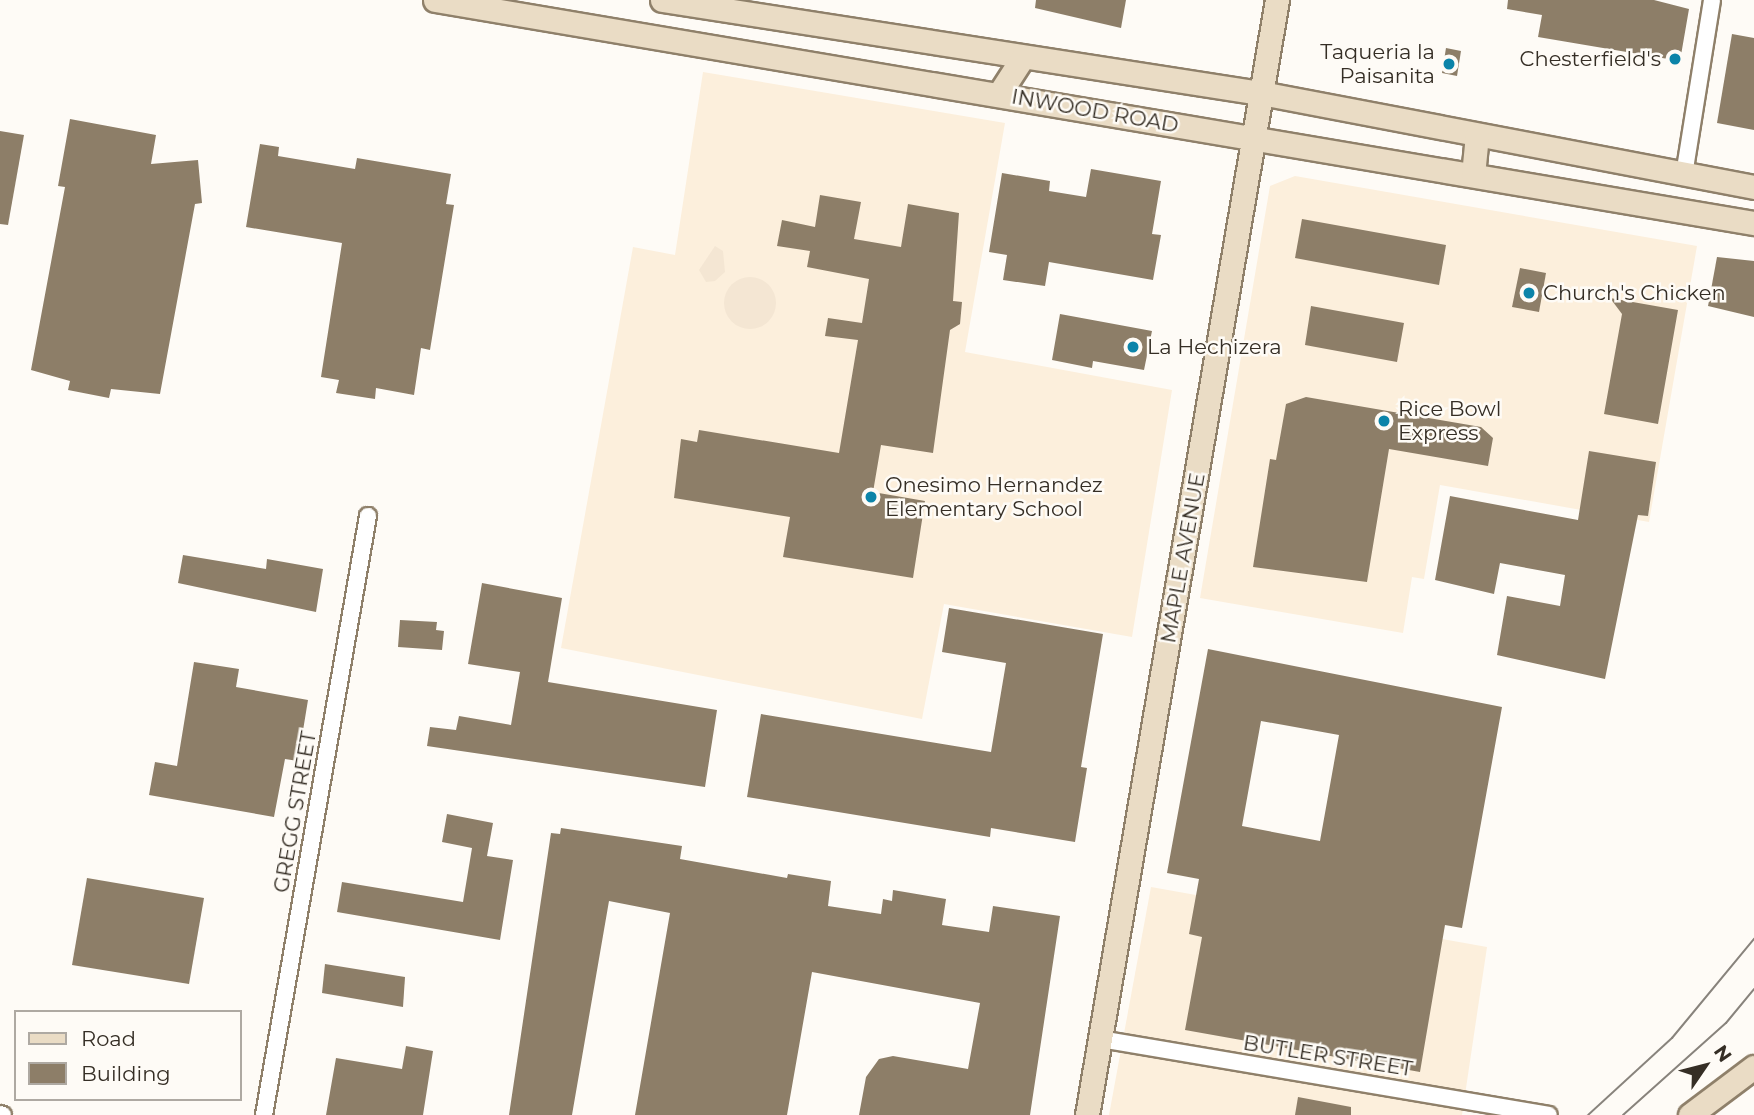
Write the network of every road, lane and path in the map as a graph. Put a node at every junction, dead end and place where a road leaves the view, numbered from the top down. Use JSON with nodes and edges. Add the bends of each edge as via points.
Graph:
{"nodes":[{"id":1,"x":435,"y":0,"type":"edge"},
{"id":2,"x":656,"y":0,"type":"edge"},
{"id":3,"x":662,"y":0,"type":"edge"},
{"id":4,"x":1277,"y":0,"type":"edge"},
{"id":5,"x":1712,"y":0,"type":"edge"},
{"id":6,"x":650,"y":34,"type":"junction"},
{"id":7,"x":1023,"y":57,"type":"junction"},
{"id":8,"x":1261,"y":93,"type":"junction"},
{"id":9,"x":999,"y":94,"type":"junction"},
{"id":10,"x":1477,"y":135,"type":"junction"},
{"id":11,"x":1252,"y":138,"type":"junction"},
{"id":12,"x":1472,"y":175,"type":"junction"},
{"id":13,"x":1684,"y":175,"type":"junction"},
{"id":14,"x":1754,"y":187,"type":"edge"},
{"id":15,"x":1679,"y":211,"type":"junction"},
{"id":16,"x":1754,"y":223,"type":"edge"},
{"id":17,"x":368,"y":516,"type":"dead end"},
{"id":18,"x":1100,"y":1039,"type":"junction"},
{"id":19,"x":1754,"y":1066,"type":"edge"},
{"id":20,"x":264,"y":1115,"type":"edge"},
{"id":21,"x":1087,"y":1115,"type":"edge"},
{"id":22,"x":1549,"y":1115,"type":"edge"},
{"id":23,"x":1690,"y":1115,"type":"edge"}],
"edges":[{"from":1,"to":6,"type":"main road","name":"INWOOD ROAD"},
{"from":2,"to":6,"type":"main road"},
{"from":3,"to":7,"type":"main road","name":"INWOOD ROAD"},
{"from":4,"to":8,"type":"main road","name":"MAPLE AVENUE"},
{"from":5,"to":13,"type":"street"},
{"from":6,"to":9,"type":"main road","name":"INWOOD ROAD"},
{"from":7,"to":8,"type":"main road","name":"INWOOD ROAD"},
{"from":7,"to":9,"type":"main road"},
{"from":8,"to":10,"type":"main road","name":"INWOOD ROAD"},
{"from":8,"to":11,"type":"main road","name":"MAPLE AVENUE"},
{"from":9,"to":11,"type":"main road","name":"INWOOD ROAD"},
{"from":10,"to":12,"type":"main road"},
{"from":10,"to":13,"type":"main road","name":"INWOOD ROAD"},
{"from":11,"to":12,"type":"main road","name":"INWOOD ROAD"},
{"from":11,"to":18,"type":"main road","name":"MAPLE AVENUE"},
{"from":12,"to":15,"type":"main road","name":"INWOOD ROAD"},
{"from":13,"to":14,"type":"main road","name":"INWOOD ROAD"},
{"from":13,"to":15,"type":"main road"},
{"from":15,"to":16,"type":"main road","name":"INWOOD ROAD"},
{"from":17,"to":20,"type":"street","name":"GREGG STREET"},
{"from":18,"to":21,"type":"main road","name":"MAPLE AVENUE"},
{"from":18,"to":22,"type":"street","name":"BUTLER STREET"},
{"from":19,"to":23,"type":"main road"}]}
